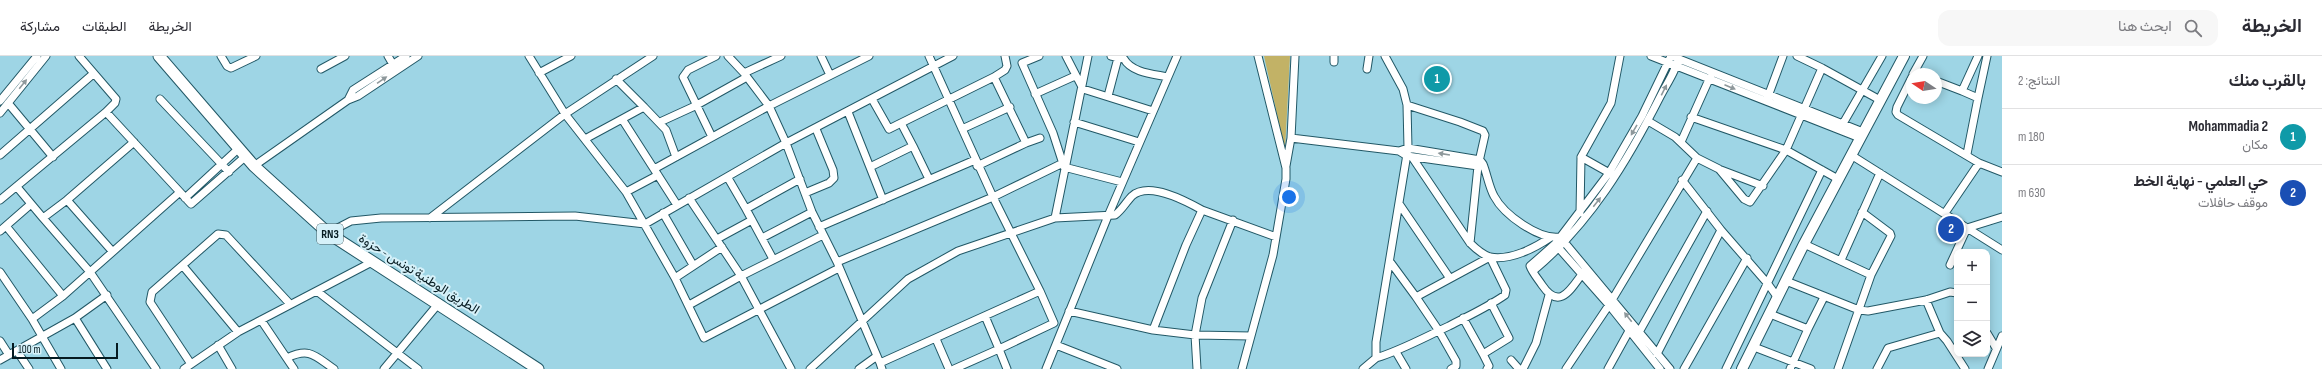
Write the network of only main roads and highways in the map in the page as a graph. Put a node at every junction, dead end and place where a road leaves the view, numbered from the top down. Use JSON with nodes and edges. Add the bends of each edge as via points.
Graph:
{"nodes":[{"id":1,"x":160,"y":56,"type":"edge"},
{"id":2,"x":538,"y":369,"type":"edge"}],
"edges":[{"from":1,"to":2,"type":"main road","name":"الطريق الوطنية تونس - حزوة","number":"RN3","via":[[254,166],[328,232]]}]}
